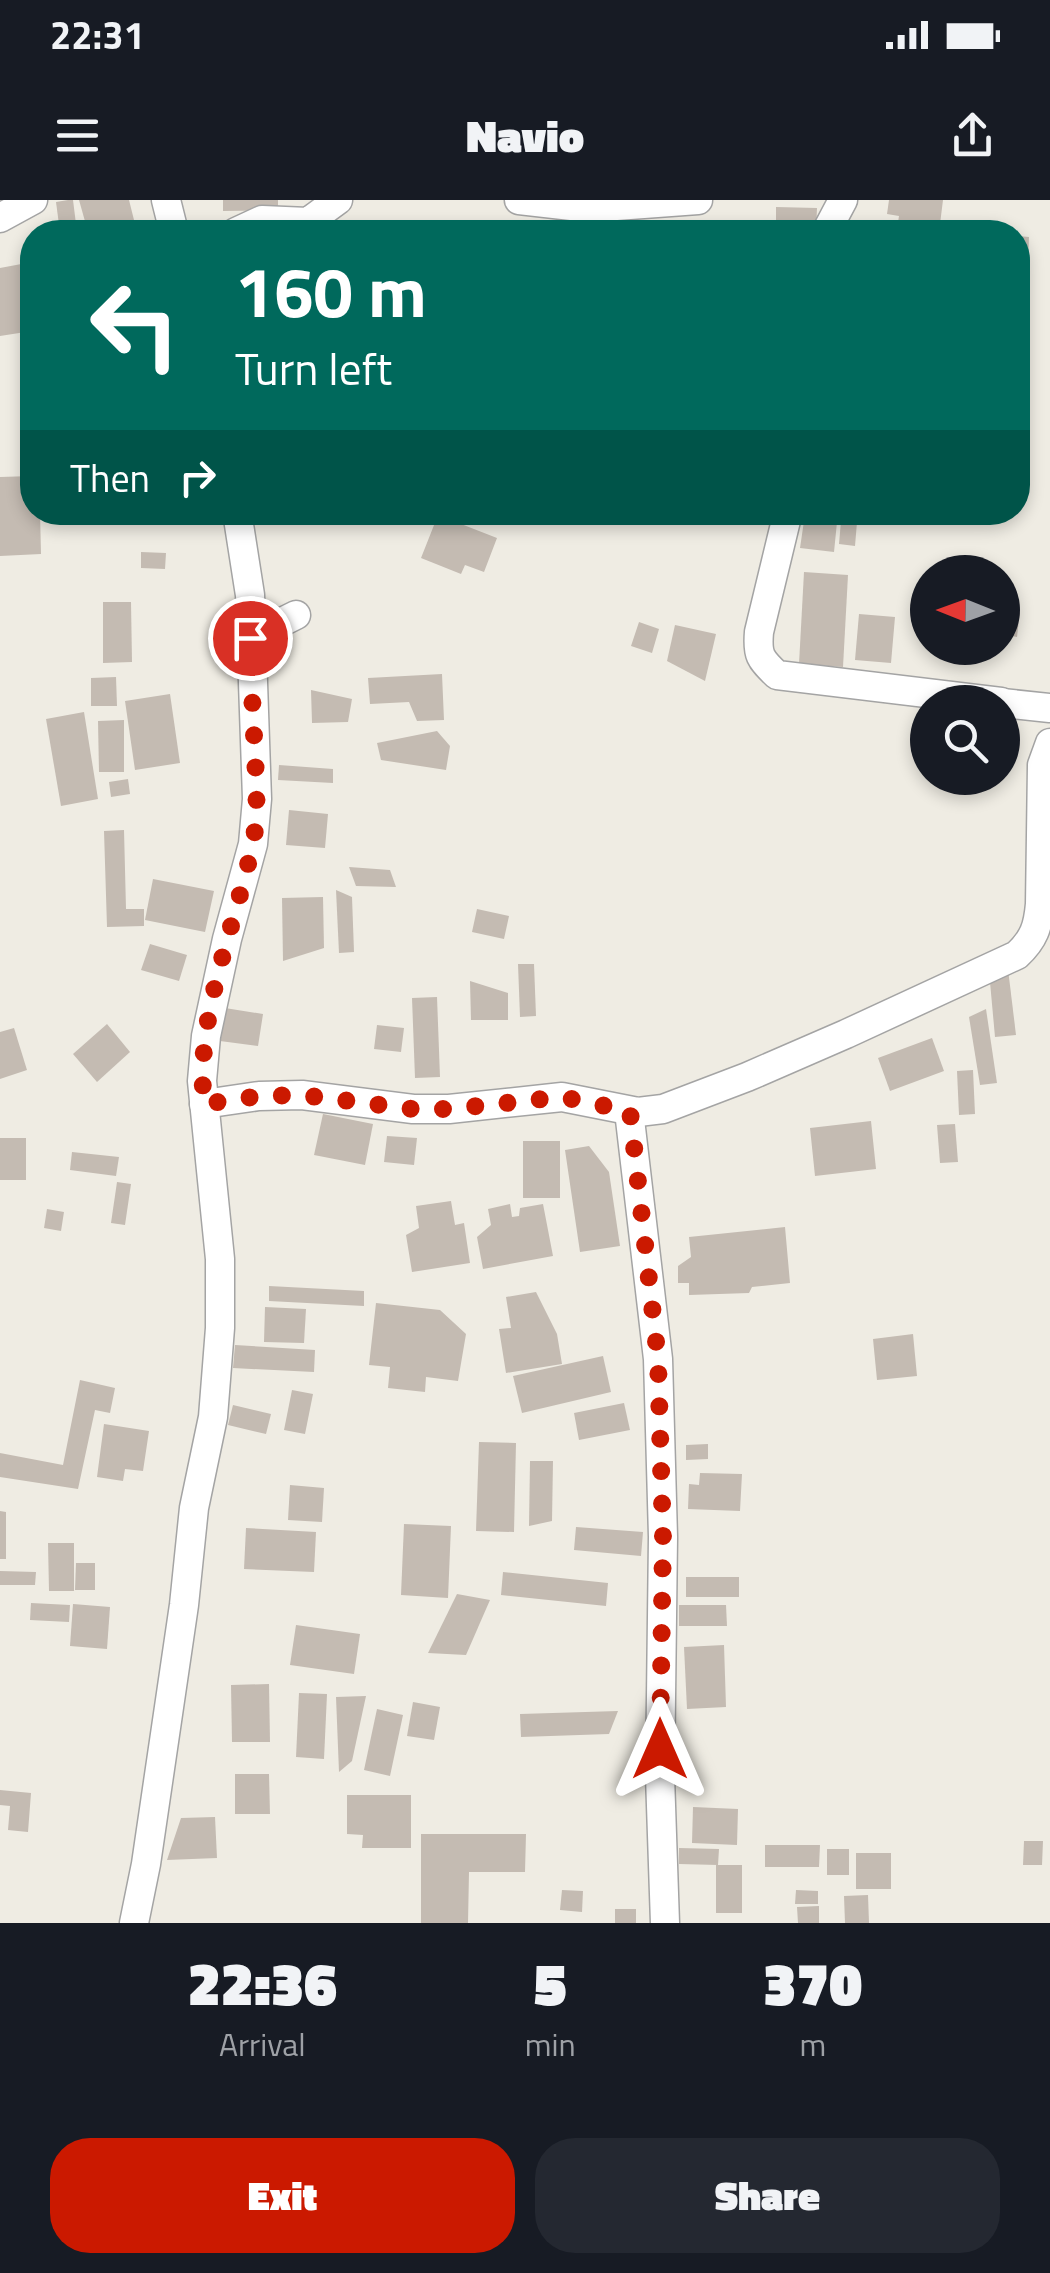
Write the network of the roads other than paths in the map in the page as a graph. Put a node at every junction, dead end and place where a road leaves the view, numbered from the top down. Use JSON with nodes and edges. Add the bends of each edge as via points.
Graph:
{"nodes":[{"id":1,"x":33,"y":200,"type":"edge"},
{"id":2,"x":338,"y":200,"type":"edge"},
{"id":3,"x":518,"y":200,"type":"edge"},
{"id":4,"x":698,"y":200,"type":"edge"},
{"id":5,"x":0,"y":218,"type":"edge"},
{"id":6,"x":311,"y":220,"type":"edge"},
{"id":7,"x":239,"y":525,"type":"edge"},
{"id":8,"x":785,"y":525,"type":"edge"},
{"id":9,"x":296,"y":615,"type":"dead end"},
{"id":10,"x":250,"y":638,"type":"junction"},
{"id":11,"x":910,"y":691,"type":"edge"},
{"id":12,"x":1020,"y":705,"type":"edge"},
{"id":13,"x":1050,"y":708,"type":"edge"},
{"id":14,"x":1050,"y":743,"type":"edge"},
{"id":15,"x":204,"y":1104,"type":"junction"},
{"id":16,"x":630,"y":1111,"type":"junction"},
{"id":17,"x":134,"y":1923,"type":"edge"},
{"id":18,"x":665,"y":1923,"type":"edge"}],
"edges":[{"from":1,"to":5,"type":"street"},
{"from":2,"to":6,"type":"street"},
{"from":3,"to":4,"type":"street","via":[[589,208]]},
{"from":7,"to":10,"type":"street"},
{"from":8,"to":11,"type":"street","via":[[759,632],[757,650],[765,663],[777,674]]},
{"from":9,"to":10,"type":"street"},
{"from":10,"to":15,"type":"street","via":[[253,844],[206,1036]]},
{"from":12,"to":13,"type":"street"},
{"from":14,"to":16,"type":"street","via":[[1042,765],[1038,925],[1018,955],[747,1077],[663,1110]]},
{"from":15,"to":16,"type":"street","via":[[302,1095],[449,1109],[562,1097]]},
{"from":15,"to":17,"type":"street","via":[[220,1258],[213,1416]]},
{"from":16,"to":18,"type":"street","via":[[658,1359]]}]}
